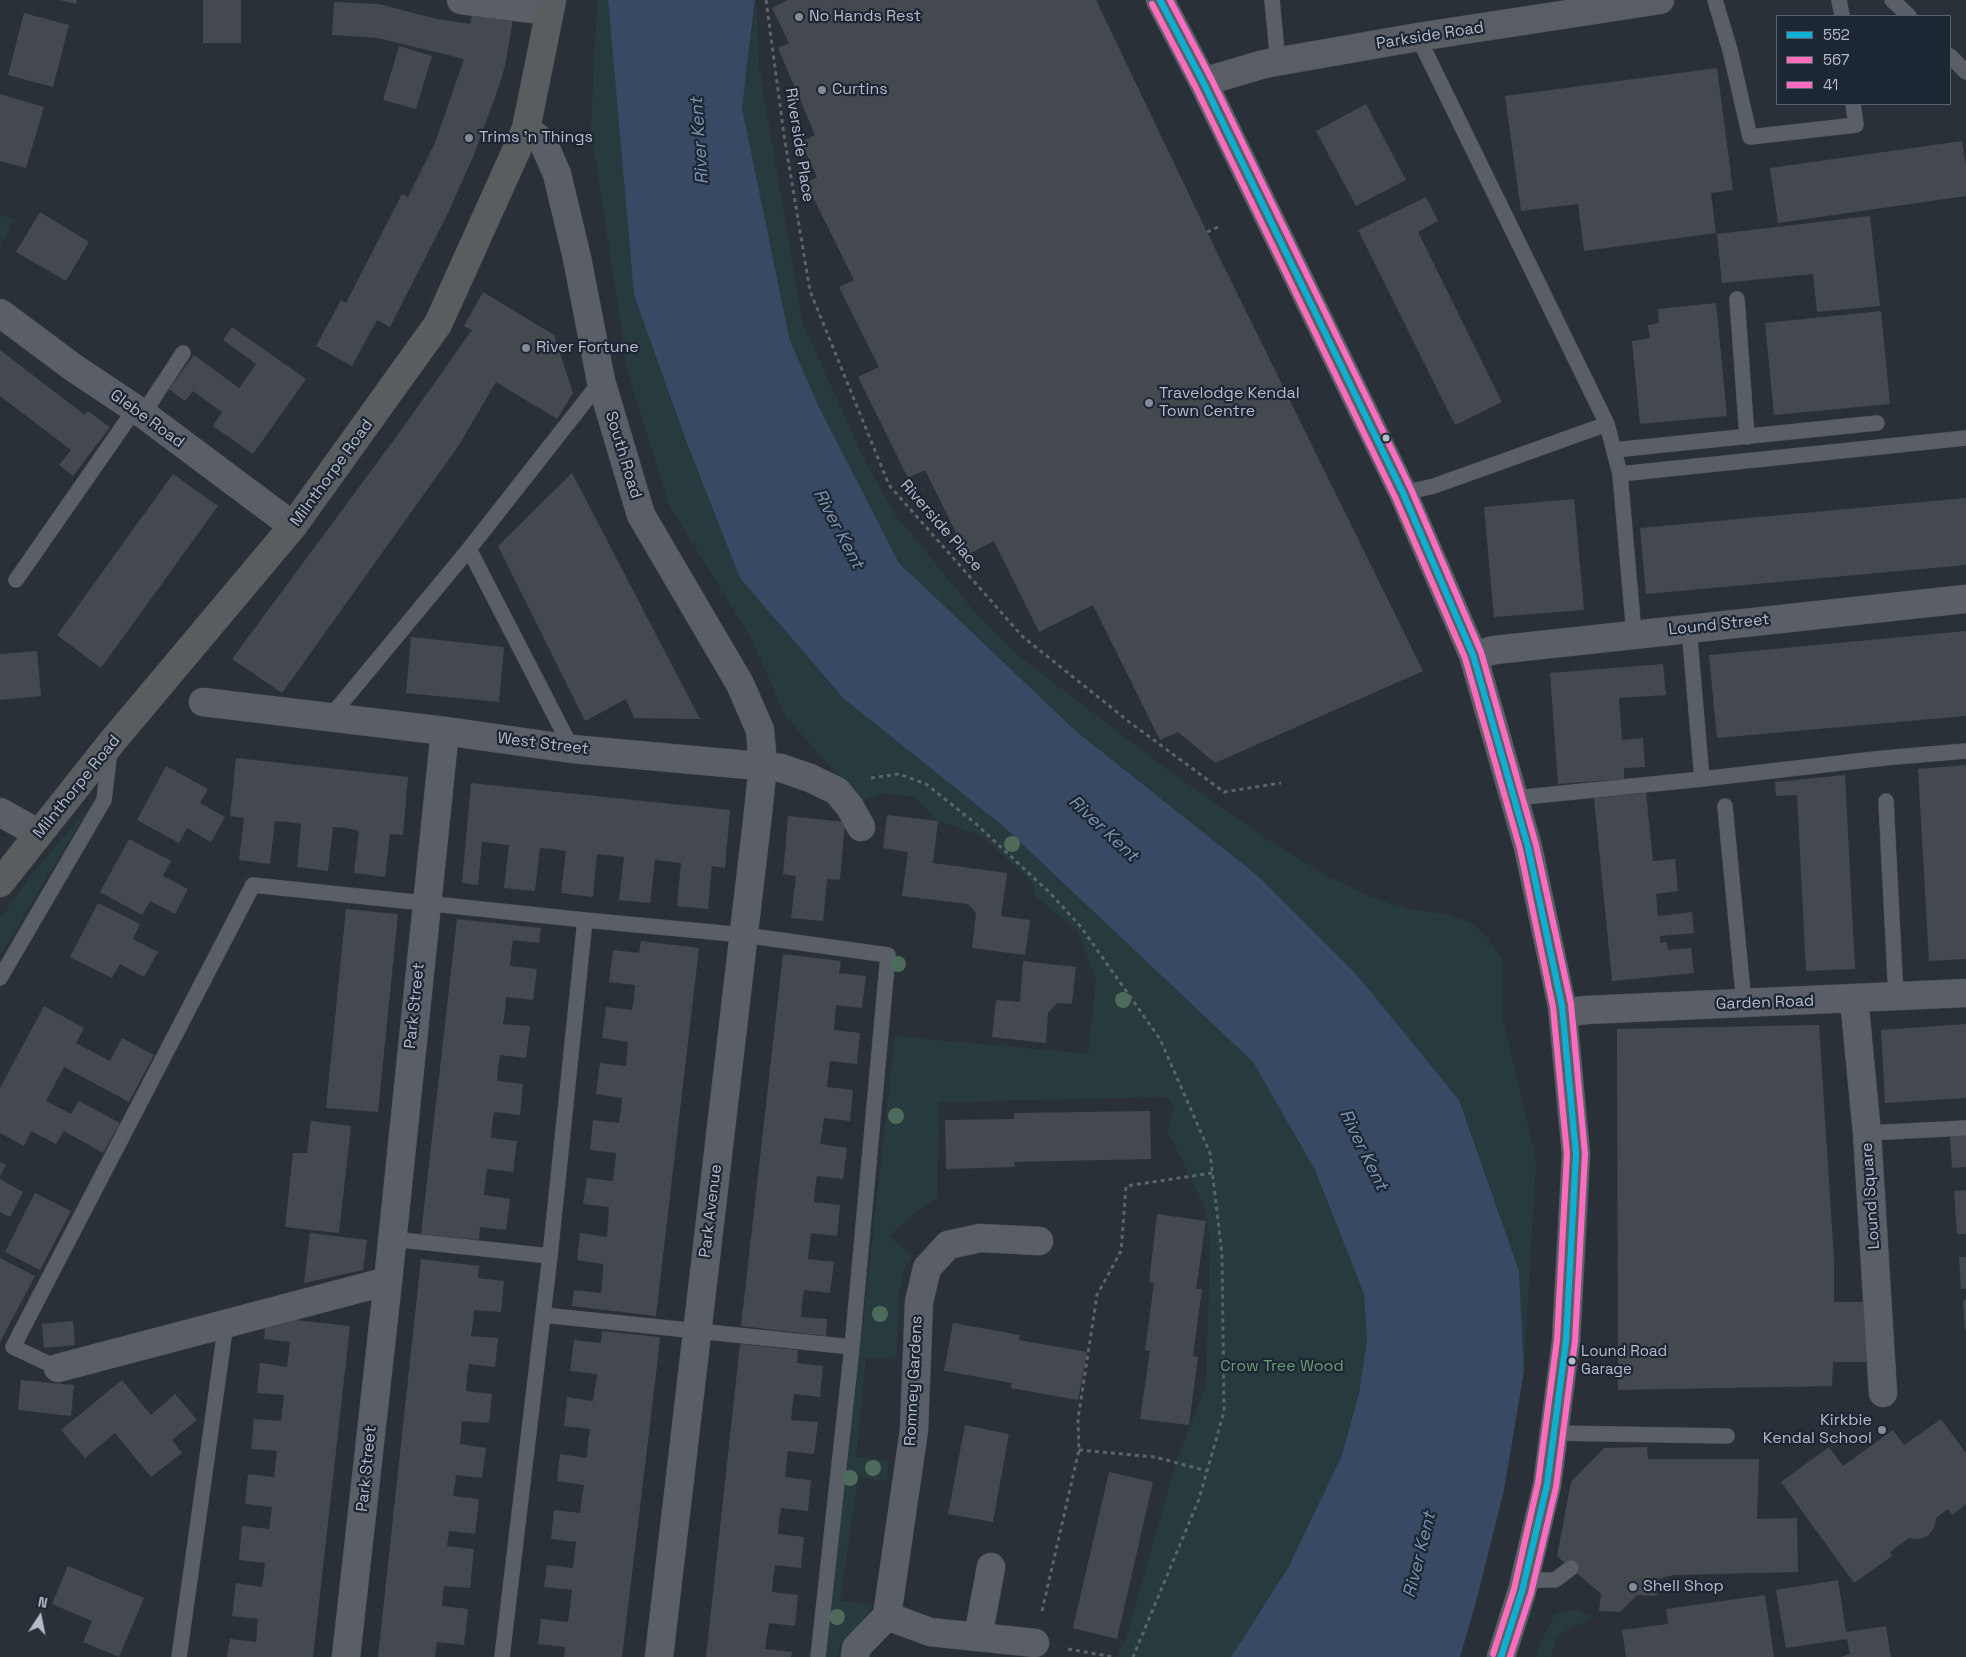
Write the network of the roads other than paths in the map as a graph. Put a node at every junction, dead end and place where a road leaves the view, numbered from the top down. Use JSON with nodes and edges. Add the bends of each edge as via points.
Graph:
{"nodes":[{"id":1,"x":461,"y":0,"type":"edge"},
{"id":2,"x":1160,"y":0,"type":"edge"},
{"id":3,"x":1272,"y":0,"type":"edge"},
{"id":4,"x":1660,"y":0,"type":"edge"},
{"id":5,"x":1716,"y":0,"type":"edge"},
{"id":6,"x":1839,"y":0,"type":"edge"},
{"id":7,"x":1892,"y":0,"type":"edge"},
{"id":8,"x":550,"y":6,"type":"edge"},
{"id":9,"x":1842,"y":15,"type":"edge"},
{"id":10,"x":1908,"y":15,"type":"edge"},
{"id":11,"x":1418,"y":37,"type":"junction"},
{"id":12,"x":1951,"y":57,"type":"edge"},
{"id":13,"x":1278,"y":62,"type":"junction"},
{"id":14,"x":1966,"y":72,"type":"edge"},
{"id":15,"x":1203,"y":82,"type":"junction"},
{"id":16,"x":1853,"y":105,"type":"edge"},
{"id":17,"x":526,"y":129,"type":"junction"},
{"id":18,"x":1737,"y":300,"type":"dead end"},
{"id":19,"x":0,"y":313,"type":"edge"},
{"id":20,"x":183,"y":353,"type":"dead end"},
{"id":21,"x":601,"y":381,"type":"junction"},
{"id":22,"x":139,"y":412,"type":"junction"},
{"id":23,"x":1607,"y":424,"type":"junction"},
{"id":24,"x":1877,"y":424,"type":"dead end"},
{"id":25,"x":1747,"y":436,"type":"junction"},
{"id":26,"x":1966,"y":438,"type":"edge"},
{"id":27,"x":1614,"y":450,"type":"junction"},
{"id":28,"x":1620,"y":474,"type":"junction"},
{"id":29,"x":1403,"y":494,"type":"junction"},
{"id":30,"x":294,"y":526,"type":"junction"},
{"id":31,"x":469,"y":549,"type":"junction"},
{"id":32,"x":16,"y":580,"type":"dead end"},
{"id":33,"x":1966,"y":599,"type":"edge"},
{"id":34,"x":1690,"y":628,"type":"junction"},
{"id":35,"x":1634,"y":634,"type":"junction"},
{"id":36,"x":1473,"y":655,"type":"junction"},
{"id":37,"x":204,"y":702,"type":"dead end"},
{"id":38,"x":330,"y":717,"type":"junction"},
{"id":39,"x":445,"y":730,"type":"junction"},
{"id":40,"x":111,"y":743,"type":"junction"},
{"id":41,"x":572,"y":749,"type":"junction"},
{"id":42,"x":1966,"y":751,"type":"edge"},
{"id":43,"x":763,"y":765,"type":"junction"},
{"id":44,"x":1702,"y":779,"type":"junction"},
{"id":45,"x":1515,"y":798,"type":"junction"},
{"id":46,"x":1886,"y":801,"type":"dead end"},
{"id":47,"x":1725,"y":806,"type":"dead end"},
{"id":48,"x":0,"y":812,"type":"edge"},
{"id":49,"x":861,"y":827,"type":"dead end"},
{"id":50,"x":39,"y":834,"type":"junction"},
{"id":51,"x":0,"y":884,"type":"edge"},
{"id":52,"x":426,"y":904,"type":"junction"},
{"id":53,"x":585,"y":920,"type":"junction"},
{"id":54,"x":744,"y":935,"type":"junction"},
{"id":55,"x":0,"y":978,"type":"edge"},
{"id":56,"x":1966,"y":993,"type":"edge"},
{"id":57,"x":1896,"y":997,"type":"junction"},
{"id":58,"x":1854,"y":999,"type":"junction"},
{"id":59,"x":1744,"y":1004,"type":"junction"},
{"id":60,"x":1563,"y":1013,"type":"junction"},
{"id":61,"x":1966,"y":1128,"type":"edge"},
{"id":62,"x":1867,"y":1133,"type":"junction"},
{"id":63,"x":392,"y":1238,"type":"junction"},
{"id":64,"x":1039,"y":1241,"type":"dead end"},
{"id":65,"x":550,"y":1256,"type":"junction"},
{"id":66,"x":388,"y":1281,"type":"junction"},
{"id":67,"x":543,"y":1314,"type":"junction"},
{"id":68,"x":226,"y":1323,"type":"junction"},
{"id":69,"x":696,"y":1331,"type":"junction"},
{"id":70,"x":852,"y":1346,"type":"junction"},
{"id":71,"x":58,"y":1368,"type":"joint"},
{"id":72,"x":1883,"y":1393,"type":"dead end"},
{"id":73,"x":1553,"y":1433,"type":"junction"},
{"id":74,"x":1727,"y":1436,"type":"dead end"},
{"id":75,"x":991,"y":1567,"type":"dead end"},
{"id":76,"x":1571,"y":1568,"type":"dead end"},
{"id":77,"x":1525,"y":1580,"type":"junction"},
{"id":78,"x":887,"y":1616,"type":"junction"},
{"id":79,"x":978,"y":1638,"type":"junction"},
{"id":80,"x":1035,"y":1643,"type":"road end"},
{"id":81,"x":178,"y":1657,"type":"edge"},
{"id":82,"x":346,"y":1657,"type":"edge"},
{"id":83,"x":502,"y":1657,"type":"edge"},
{"id":84,"x":659,"y":1657,"type":"edge"},
{"id":85,"x":818,"y":1657,"type":"edge"},
{"id":86,"x":855,"y":1657,"type":"edge"},
{"id":87,"x":1501,"y":1657,"type":"edge"}],
"edges":[{"from":1,"to":8,"type":"street"},
{"from":2,"to":15,"type":"main road"},
{"from":3,"to":13,"type":"lane"},
{"from":4,"to":11,"type":"street","name":"Parkside Road"},
{"from":5,"to":16,"type":"lane","via":[[1750,138],[1856,125]]},
{"from":6,"to":9,"type":"lane"},
{"from":7,"to":10,"type":"lane"},
{"from":8,"to":17,"type":"highway","name":"Milnthorpe Road"},
{"from":11,"to":13,"type":"street","name":"Parkside Road"},
{"from":11,"to":23,"type":"lane"},
{"from":12,"to":14,"type":"lane"},
{"from":13,"to":15,"type":"street","name":"Parkside Road"},
{"from":15,"to":29,"type":"main road"},
{"from":17,"to":21,"type":"street","name":"South Road","via":[[543,142],[557,174]]},
{"from":17,"to":30,"type":"highway","name":"Milnthorpe Road","via":[[438,324]]},
{"from":18,"to":25,"type":"lane"},
{"from":19,"to":22,"type":"street","name":"Glebe Road"},
{"from":20,"to":22,"type":"lane"},
{"from":21,"to":31,"type":"lane"},
{"from":21,"to":43,"type":"street","name":"South Road","via":[[641,515],[740,684],[760,730]]},
{"from":22,"to":30,"type":"street","name":"Glebe Road"},
{"from":22,"to":32,"type":"lane"},
{"from":23,"to":27,"type":"lane"},
{"from":23,"to":29,"type":"lane"},
{"from":24,"to":25,"type":"lane"},
{"from":25,"to":27,"type":"lane"},
{"from":26,"to":28,"type":"lane"},
{"from":27,"to":28,"type":"lane"},
{"from":28,"to":35,"type":"lane"},
{"from":29,"to":36,"type":"main road"},
{"from":30,"to":40,"type":"highway","name":"Milnthorpe Road"},
{"from":31,"to":38,"type":"lane"},
{"from":31,"to":41,"type":"lane"},
{"from":33,"to":34,"type":"street","name":"Lound Street"},
{"from":34,"to":35,"type":"street","name":"Lound Street"},
{"from":34,"to":44,"type":"lane"},
{"from":35,"to":36,"type":"street","name":"Lound Street"},
{"from":36,"to":45,"type":"main road"},
{"from":37,"to":38,"type":"street","name":"West Street"},
{"from":38,"to":39,"type":"street","name":"West Street"},
{"from":39,"to":41,"type":"street","name":"West Street"},
{"from":39,"to":52,"type":"street","name":"Park Street"},
{"from":40,"to":50,"type":"highway","name":"Milnthorpe Road"},
{"from":40,"to":55,"type":"lane","via":[[104,800]]},
{"from":41,"to":43,"type":"street","name":"West Street"},
{"from":42,"to":44,"type":"lane"},
{"from":43,"to":49,"type":"street","name":"West Street","via":[[781,768],[837,791]]},
{"from":43,"to":54,"type":"street","name":"Park Avenue"},
{"from":44,"to":45,"type":"lane"},
{"from":45,"to":60,"type":"main road"},
{"from":46,"to":57,"type":"lane"},
{"from":47,"to":59,"type":"lane"},
{"from":48,"to":50,"type":"street"},
{"from":50,"to":51,"type":"highway","name":"Milnthorpe Road"},
{"from":52,"to":53,"type":"lane"},
{"from":52,"to":63,"type":"street","name":"Park Street"},
{"from":52,"to":71,"type":"lane","via":[[253,885],[13,1347]]},
{"from":53,"to":54,"type":"lane"},
{"from":53,"to":65,"type":"lane"},
{"from":54,"to":69,"type":"street","name":"Park Avenue"},
{"from":54,"to":70,"type":"lane","via":[[888,955]]},
{"from":56,"to":57,"type":"street","name":"Garden Road"},
{"from":57,"to":58,"type":"street","name":"Garden Road"},
{"from":58,"to":59,"type":"street","name":"Garden Road"},
{"from":58,"to":62,"type":"street","name":"Lound Square"},
{"from":59,"to":60,"type":"street","name":"Garden Road"},
{"from":60,"to":73,"type":"main road","via":[[1576,1154],[1566,1340]]},
{"from":61,"to":62,"type":"lane"},
{"from":62,"to":72,"type":"street","name":"Lound Square"},
{"from":63,"to":65,"type":"lane"},
{"from":63,"to":66,"type":"street","name":"Park Street"},
{"from":64,"to":78,"type":"street","name":"Romney Gardens","via":[[980,1238],[948,1245],[927,1268],[919,1302],[914,1430]]},
{"from":65,"to":67,"type":"lane"},
{"from":66,"to":68,"type":"street"},
{"from":66,"to":82,"type":"street","name":"Park Street"},
{"from":67,"to":69,"type":"lane"},
{"from":67,"to":83,"type":"lane"},
{"from":68,"to":71,"type":"street"},
{"from":68,"to":81,"type":"lane"},
{"from":69,"to":70,"type":"lane"},
{"from":69,"to":84,"type":"street","name":"Park Avenue"},
{"from":70,"to":85,"type":"lane"},
{"from":73,"to":74,"type":"lane","via":[[1608,1441]]},
{"from":73,"to":77,"type":"main road","via":[[1546,1485]]},
{"from":75,"to":79,"type":"street"},
{"from":76,"to":77,"type":"lane","via":[[1555,1580]]},
{"from":77,"to":87,"type":"main road"},
{"from":78,"to":79,"type":"street","via":[[930,1632]]},
{"from":78,"to":86,"type":"street","via":[[856,1648]]},
{"from":79,"to":80,"type":"street"}]}
